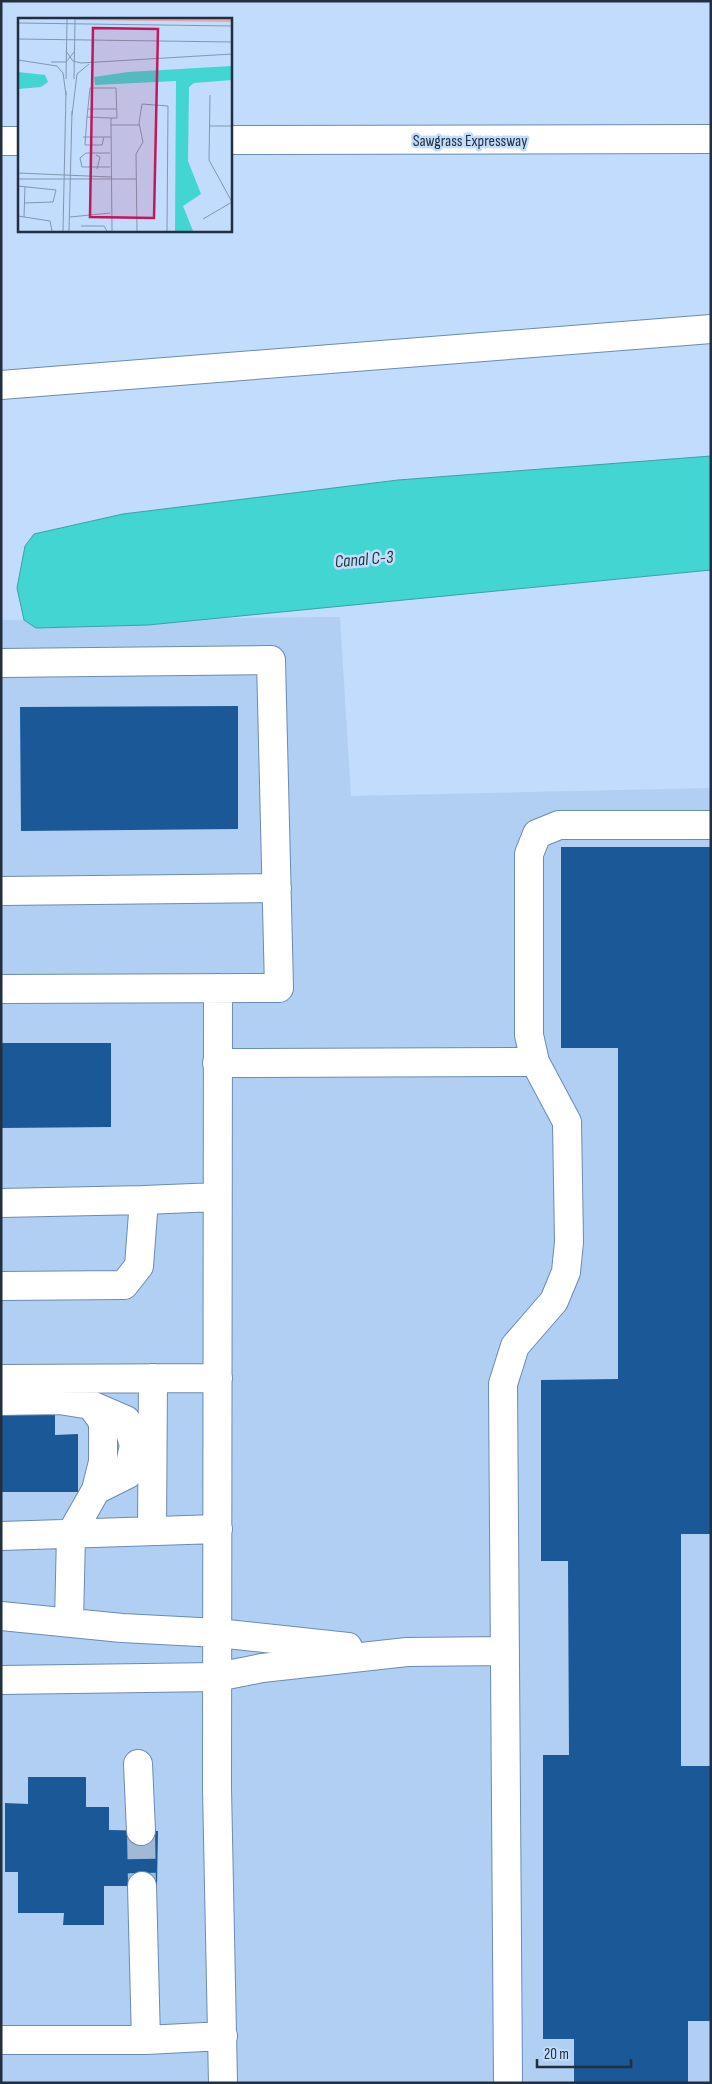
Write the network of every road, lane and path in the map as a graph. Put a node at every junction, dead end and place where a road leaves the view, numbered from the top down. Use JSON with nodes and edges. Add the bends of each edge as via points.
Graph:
{"nodes":[{"id":1,"x":711,"y":139,"type":"edge"},
{"id":2,"x":231,"y":140,"type":"edge"},
{"id":3,"x":1,"y":141,"type":"edge"},
{"id":4,"x":18,"y":141,"type":"edge"},
{"id":5,"x":711,"y":329,"type":"edge"},
{"id":6,"x":517,"y":345,"type":"junction"},
{"id":7,"x":1,"y":384,"type":"edge"},
{"id":8,"x":1,"y":402,"type":"edge"},
{"id":9,"x":1,"y":663,"type":"edge"},
{"id":10,"x":711,"y":825,"type":"edge"},
{"id":11,"x":276,"y":888,"type":"junction"},
{"id":12,"x":1,"y":891,"type":"edge"},
{"id":13,"x":1,"y":988,"type":"edge"},
{"id":14,"x":218,"y":988,"type":"junction"},
{"id":15,"x":535,"y":1062,"type":"junction"},
{"id":16,"x":217,"y":1063,"type":"junction"},
{"id":17,"x":217,"y":1197,"type":"junction"},
{"id":18,"x":144,"y":1200,"type":"junction"},
{"id":19,"x":1,"y":1203,"type":"edge"},
{"id":20,"x":1,"y":1286,"type":"edge"},
{"id":21,"x":153,"y":1378,"type":"junction"},
{"id":22,"x":218,"y":1378,"type":"junction"},
{"id":23,"x":1,"y":1379,"type":"edge"},
{"id":24,"x":1,"y":1401,"type":"edge"},
{"id":25,"x":218,"y":1528,"type":"junction"},
{"id":26,"x":152,"y":1531,"type":"junction"},
{"id":27,"x":72,"y":1534,"type":"junction"},
{"id":28,"x":1,"y":1536,"type":"edge"},
{"id":29,"x":1,"y":1616,"type":"edge"},
{"id":30,"x":69,"y":1622,"type":"junction"},
{"id":31,"x":218,"y":1633,"type":"junction"},
{"id":32,"x":505,"y":1651,"type":"junction"},
{"id":33,"x":407,"y":1652,"type":"junction"},
{"id":34,"x":217,"y":1678,"type":"junction"},
{"id":35,"x":1,"y":1680,"type":"edge"},
{"id":36,"x":138,"y":1764,"type":"dead end"},
{"id":37,"x":141,"y":1831,"type":"tunnel mouth"},
{"id":38,"x":142,"y":1886,"type":"tunnel mouth"},
{"id":39,"x":223,"y":2036,"type":"junction"},
{"id":40,"x":1,"y":2040,"type":"edge"},
{"id":41,"x":146,"y":2040,"type":"junction"},
{"id":42,"x":223,"y":2083,"type":"edge"},
{"id":43,"x":508,"y":2083,"type":"edge"}],
"edges":[{"from":1,"to":2,"type":"main road","name":"Sawgrass Expressway"},
{"from":3,"to":4,"type":"main road"},
{"from":5,"to":6,"type":"main road"},
{"from":6,"to":7,"type":"main road"},
{"from":6,"to":8,"type":"main road","via":[[281,378]]},
{"from":9,"to":11,"type":"main road","via":[[271,660]]},
{"from":10,"to":15,"type":"main road","via":[[559,826],[536,834],[529,854],[529,1035]]},
{"from":11,"to":12,"type":"main road"},
{"from":11,"to":14,"type":"main road","via":[[279,988]]},
{"from":13,"to":14,"type":"main road"},
{"from":14,"to":16,"type":"main road"},
{"from":15,"to":16,"type":"main road"},
{"from":15,"to":32,"type":"main road","via":[[567,1122],[570,1242],[566,1272],[554,1301],[515,1346],[503,1384]]},
{"from":16,"to":17,"type":"main road"},
{"from":17,"to":18,"type":"main road"},
{"from":17,"to":22,"type":"main road"},
{"from":18,"to":19,"type":"main road"},
{"from":18,"to":20,"type":"main road","via":[[139,1266],[124,1285]]},
{"from":21,"to":22,"type":"main road"},
{"from":21,"to":23,"type":"main road"},
{"from":21,"to":26,"type":"main road"},
{"from":22,"to":25,"type":"main road"},
{"from":24,"to":27,"type":"main road","via":[[59,1400],[91,1405],[103,1422],[103,1462],[96,1490]]},
{"from":25,"to":26,"type":"main road"},
{"from":25,"to":31,"type":"main road"},
{"from":26,"to":27,"type":"main road"},
{"from":27,"to":28,"type":"main road"},
{"from":27,"to":30,"type":"main road"},
{"from":29,"to":30,"type":"main road"},
{"from":30,"to":31,"type":"main road"},
{"from":31,"to":33,"type":"main road"},
{"from":31,"to":34,"type":"main road"},
{"from":32,"to":33,"type":"main road"},
{"from":32,"to":43,"type":"main road"},
{"from":33,"to":34,"type":"main road","via":[[262,1668]]},
{"from":34,"to":35,"type":"main road"},
{"from":34,"to":39,"type":"main road"},
{"from":36,"to":37,"type":"main road"},
{"from":38,"to":41,"type":"main road"},
{"from":39,"to":41,"type":"main road"},
{"from":39,"to":42,"type":"main road"},
{"from":40,"to":41,"type":"main road"}]}
